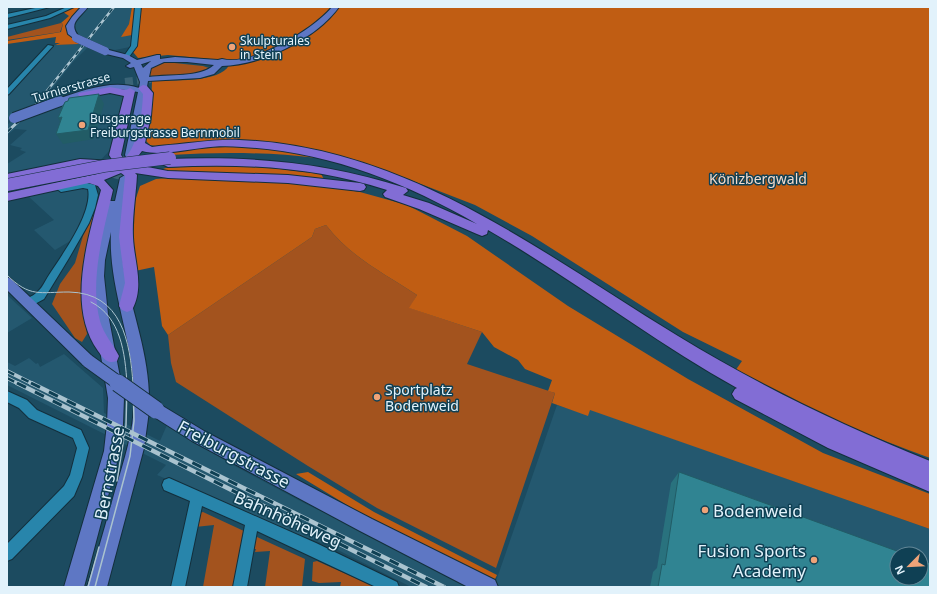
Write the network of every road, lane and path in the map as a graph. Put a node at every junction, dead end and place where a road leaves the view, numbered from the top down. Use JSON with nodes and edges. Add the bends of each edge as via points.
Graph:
{"nodes":[{"id":1,"x":47,"y":7,"type":"edge"},
{"id":2,"x":71,"y":7,"type":"edge"},
{"id":3,"x":85,"y":7,"type":"edge"},
{"id":4,"x":138,"y":7,"type":"edge"},
{"id":5,"x":336,"y":7,"type":"edge"},
{"id":6,"x":7,"y":16,"type":"edge"},
{"id":7,"x":7,"y":27,"type":"edge"},
{"id":8,"x":50,"y":46,"type":"dead end"},
{"id":9,"x":133,"y":48,"type":"junction"},
{"id":10,"x":118,"y":54,"type":"junction"},
{"id":11,"x":127,"y":56,"type":"junction"},
{"id":12,"x":175,"y":60,"type":"junction"},
{"id":13,"x":222,"y":64,"type":"junction"},
{"id":14,"x":178,"y":78,"type":"junction"},
{"id":15,"x":134,"y":79,"type":"junction"},
{"id":16,"x":7,"y":93,"type":"edge"},
{"id":17,"x":83,"y":95,"type":"joint"},
{"id":18,"x":59,"y":99,"type":"junction"},
{"id":19,"x":10,"y":120,"type":"edge"},
{"id":20,"x":119,"y":138,"type":"junction"},
{"id":21,"x":140,"y":145,"type":"junction"},
{"id":22,"x":171,"y":161,"type":"junction"},
{"id":23,"x":71,"y":166,"type":"junction"},
{"id":24,"x":124,"y":167,"type":"junction"},
{"id":25,"x":7,"y":178,"type":"edge"},
{"id":26,"x":89,"y":180,"type":"junction"},
{"id":27,"x":7,"y":185,"type":"edge"},
{"id":28,"x":61,"y":188,"type":"dead end"},
{"id":29,"x":7,"y":190,"type":"edge"},
{"id":30,"x":107,"y":190,"type":"junction"},
{"id":31,"x":7,"y":197,"type":"edge"},
{"id":32,"x":129,"y":201,"type":"junction"},
{"id":33,"x":7,"y":282,"type":"edge"},
{"id":34,"x":34,"y":299,"type":"junction"},
{"id":35,"x":127,"y":306,"type":"junction"},
{"id":36,"x":111,"y":356,"type":"junction"},
{"id":37,"x":7,"y":396,"type":"edge"},
{"id":38,"x":930,"y":470,"type":"edge"},
{"id":39,"x":930,"y":482,"type":"edge"},
{"id":40,"x":169,"y":485,"type":"dead end"},
{"id":41,"x":197,"y":498,"type":"junction"},
{"id":42,"x":252,"y":522,"type":"junction"},
{"id":43,"x":7,"y":554,"type":"edge"},
{"id":44,"x":74,"y":587,"type":"edge"},
{"id":45,"x":83,"y":587,"type":"edge"},
{"id":46,"x":98,"y":587,"type":"edge"},
{"id":47,"x":178,"y":587,"type":"edge"},
{"id":48,"x":240,"y":587,"type":"edge"},
{"id":49,"x":392,"y":587,"type":"edge"},
{"id":50,"x":488,"y":587,"type":"edge"}],
"edges":[{"from":1,"to":6,"type":"street"},
{"from":2,"to":7,"type":"street","via":[[48,17]]},
{"from":3,"to":10,"type":"main road","bridge":true,"via":[[73,20],[69,27],[70,33],[105,51]]},
{"from":4,"to":9,"type":"street"},
{"from":5,"to":13,"type":"main road","name":"Turnierstrasse","via":[[312,31],[257,57]]},
{"from":8,"to":16,"type":"street"},
{"from":9,"to":10,"type":"street"},
{"from":9,"to":11,"type":"street"},
{"from":10,"to":11,"type":"main road"},
{"from":10,"to":15,"type":"main road"},
{"from":11,"to":15,"type":"main road"},
{"from":12,"to":13,"type":"main road","name":"Turnierstrasse","via":[[210,65]]},
{"from":12,"to":15,"type":"main road","name":"Turnierstrasse","via":[[150,65]]},
{"from":12,"to":15,"type":"main road","name":"Turnierstrasse","via":[[159,60]]},
{"from":13,"to":14,"type":"main road","name":"Turnierstrasse","via":[[208,73]]},
{"from":13,"to":14,"type":"main road","name":"Turnierstrasse","via":[[222,70],[211,75]]},
{"from":13,"to":15,"type":"main road","name":"Turnierstrasse","via":[[164,57]]},
{"from":14,"to":15,"type":"main road","name":"Turnierstrasse"},
{"from":15,"to":17,"type":"highway","via":[[110,90]]},
{"from":15,"to":18,"type":"main road","name":"Turnierstrasse"},
{"from":15,"to":20,"type":"highway"},
{"from":15,"to":21,"type":"highway","via":[[148,93]]},
{"from":15,"to":24,"type":"main road"},
{"from":17,"to":18,"type":"main road","name":"Turnierstrasse"},
{"from":18,"to":19,"type":"main road","name":"Turnierstrasse","bridge":true},
{"from":20,"to":23,"type":"highway","via":[[104,156]]},
{"from":20,"to":24,"type":"highway","via":[[115,155]]},
{"from":21,"to":22,"type":"highway"},
{"from":21,"to":24,"type":"highway"},
{"from":22,"to":24,"type":"highway","via":[[145,171]]},
{"from":22,"to":24,"type":"highway","via":[[146,156]]},
{"from":22,"to":27,"type":"highway","bridge":true,"via":[[85,170]]},
{"from":22,"to":29,"type":"highway"},
{"from":22,"to":32,"type":"highway","via":[[157,177],[137,188]]},
{"from":22,"to":38,"type":"highway","via":[[206,156],[257,156],[326,164],[392,181],[451,205],[528,248],[666,338],[735,379],[813,419]]},
{"from":22,"to":39,"type":"highway","via":[[365,188],[410,201],[490,234],[653,341],[729,387],[835,442]]},
{"from":23,"to":24,"type":"highway","via":[[105,162]]},
{"from":23,"to":25,"type":"highway"},
{"from":24,"to":26,"type":"highway"},
{"from":24,"to":30,"type":"highway"},
{"from":24,"to":32,"type":"highway","via":[[132,175]]},
{"from":24,"to":35,"type":"main road","name":"Bernstrasse","via":[[116,242],[118,269]]},
{"from":24,"to":36,"type":"main road","via":[[99,268],[101,314]]},
{"from":26,"to":30,"type":"highway","via":[[102,183]]},
{"from":26,"to":31,"type":"highway"},
{"from":28,"to":34,"type":"street","via":[[84,185],[92,187],[94,192],[90,213],[72,247]]},
{"from":30,"to":36,"type":"highway","via":[[93,251],[90,288],[92,322],[103,349]]},
{"from":32,"to":35,"type":"highway","via":[[126,237],[132,283]]},
{"from":33,"to":34,"type":"main road","name":"Freiburgstrasse"},
{"from":34,"to":50,"type":"main road","name":"Freiburgstrasse","bridge":true,"via":[[66,341],[88,361],[156,410],[198,436]]},
{"from":35,"to":46,"type":"main road","name":"Bernstrasse","via":[[141,375],[140,426]]},
{"from":36,"to":44,"type":"main road","name":"Bernstrasse","via":[[116,398],[112,451]]},
{"from":36,"to":45,"type":"main road","name":"Bernstrasse","via":[[118,376],[120,398],[117,451]]},
{"from":37,"to":43,"type":"street","via":[[23,404],[33,414],[77,434],[83,448],[76,477],[69,491]]},
{"from":40,"to":41,"type":"street","name":"Bahnhöheweg"},
{"from":41,"to":42,"type":"street","name":"Bahnhöheweg"},
{"from":41,"to":47,"type":"street"},
{"from":42,"to":48,"type":"street"},
{"from":42,"to":49,"type":"street","name":"Bahnhöheweg"}]}
